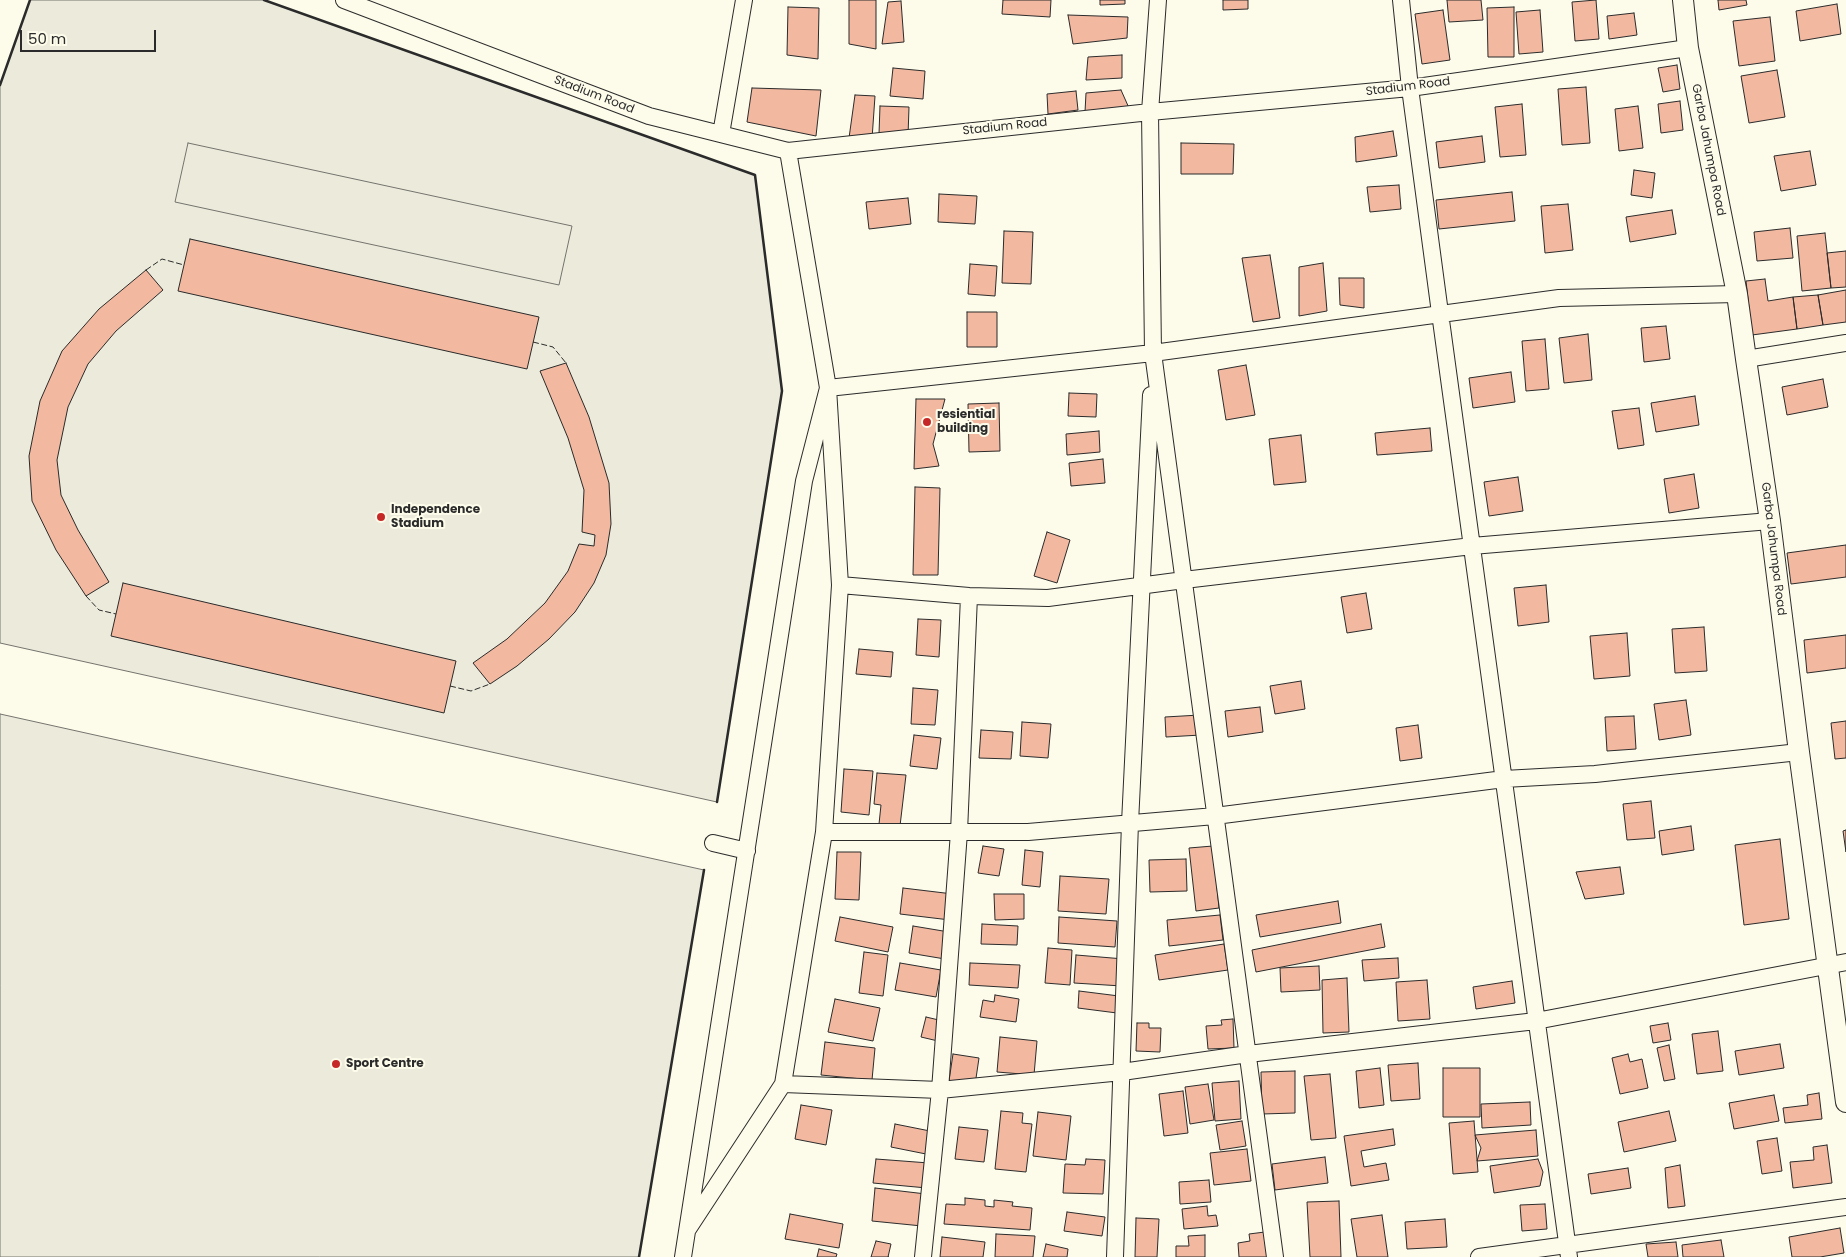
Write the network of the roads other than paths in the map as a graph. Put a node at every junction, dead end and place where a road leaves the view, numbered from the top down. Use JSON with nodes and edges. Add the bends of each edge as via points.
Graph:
{"nodes":[{"id":1,"x":344,"y":0,"type":"edge"},
{"id":2,"x":744,"y":0,"type":"edge"},
{"id":3,"x":1158,"y":0,"type":"edge"},
{"id":4,"x":1401,"y":0,"type":"edge"},
{"id":5,"x":1683,"y":0,"type":"edge"},
{"id":6,"x":1688,"y":48,"type":"junction"},
{"id":7,"x":1410,"y":88,"type":"junction"},
{"id":8,"x":1150,"y":112,"type":"junction"},
{"id":9,"x":721,"y":134,"type":"junction"},
{"id":10,"x":788,"y":151,"type":"junction"},
{"id":11,"x":1737,"y":294,"type":"junction"},
{"id":12,"x":1440,"y":313,"type":"junction"},
{"id":13,"x":1846,"y":343,"type":"edge"},
{"id":14,"x":1153,"y":353,"type":"junction"},
{"id":15,"x":1746,"y":359,"type":"junction"},
{"id":16,"x":828,"y":388,"type":"junction"},
{"id":17,"x":1770,"y":521,"type":"junction"},
{"id":18,"x":1472,"y":546,"type":"junction"},
{"id":19,"x":1184,"y":580,"type":"junction"},
{"id":20,"x":840,"y":584,"type":"junction"},
{"id":21,"x":1142,"y":586,"type":"junction"},
{"id":22,"x":969,"y":596,"type":"junction"},
{"id":23,"x":1799,"y":752,"type":"junction"},
{"id":24,"x":1504,"y":779,"type":"junction"},
{"id":25,"x":1215,"y":816,"type":"junction"},
{"id":26,"x":1130,"y":823,"type":"junction"},
{"id":27,"x":824,"y":832,"type":"junction"},
{"id":28,"x":959,"y":832,"type":"junction"},
{"id":29,"x":713,"y":843,"type":"dead end"},
{"id":30,"x":747,"y":851,"type":"junction"},
{"id":31,"x":1837,"y":963,"type":"edge"},
{"id":32,"x":1536,"y":1021,"type":"junction"},
{"id":33,"x":1248,"y":1054,"type":"junction"},
{"id":34,"x":1122,"y":1072,"type":"junction"},
{"id":35,"x":783,"y":1084,"type":"junction"},
{"id":36,"x":940,"y":1090,"type":"junction"},
{"id":37,"x":1846,"y":1102,"type":"edge"},
{"id":38,"x":1846,"y":1207,"type":"edge"},
{"id":39,"x":688,"y":1229,"type":"junction"},
{"id":40,"x":1568,"y":1251,"type":"edge"},
{"id":41,"x":684,"y":1257,"type":"edge"},
{"id":42,"x":923,"y":1257,"type":"edge"},
{"id":43,"x":1114,"y":1257,"type":"edge"},
{"id":44,"x":1275,"y":1257,"type":"edge"},
{"id":45,"x":1479,"y":1257,"type":"edge"}],
"edges":[{"from":1,"to":9,"type":"street","name":"Stadium Road","via":[[649,116]]},
{"from":2,"to":9,"type":"street"},
{"from":3,"to":8,"type":"street"},
{"from":4,"to":7,"type":"street"},
{"from":5,"to":6,"type":"street","name":"Garba Jahumpa Road"},
{"from":6,"to":7,"type":"street","name":"Stadium Road"},
{"from":6,"to":11,"type":"street","name":"Garba Jahumpa Road"},
{"from":7,"to":8,"type":"street","name":"Stadium Road"},
{"from":7,"to":12,"type":"street"},
{"from":8,"to":10,"type":"street","name":"Stadium Road"},
{"from":8,"to":14,"type":"street"},
{"from":9,"to":10,"type":"street","name":"Stadium Road"},
{"from":10,"to":16,"type":"street"},
{"from":11,"to":12,"type":"street","via":[[1558,298]]},
{"from":11,"to":15,"type":"street","name":"Garba Jahumpa Road"},
{"from":12,"to":14,"type":"street"},
{"from":12,"to":18,"type":"street"},
{"from":13,"to":15,"type":"street"},
{"from":14,"to":16,"type":"street"},
{"from":14,"to":19,"type":"street"},
{"from":14,"to":21,"type":"street"},
{"from":15,"to":17,"type":"street","name":"Garba Jahumpa Road"},
{"from":16,"to":20,"type":"street"},
{"from":16,"to":30,"type":"street","via":[[804,481]]},
{"from":17,"to":18,"type":"street"},
{"from":17,"to":23,"type":"street","name":"Garba Jahumpa Road"},
{"from":18,"to":19,"type":"street"},
{"from":18,"to":24,"type":"street"},
{"from":19,"to":21,"type":"street"},
{"from":19,"to":25,"type":"street"},
{"from":20,"to":22,"type":"street"},
{"from":20,"to":27,"type":"street"},
{"from":21,"to":22,"type":"street","via":[[1048,598]]},
{"from":21,"to":26,"type":"street"},
{"from":22,"to":28,"type":"street"},
{"from":23,"to":24,"type":"street","via":[[1595,774]]},
{"from":23,"to":31,"type":"street","name":"Garba Jahumpa Road"},
{"from":24,"to":25,"type":"street"},
{"from":24,"to":32,"type":"street"},
{"from":25,"to":26,"type":"street"},
{"from":25,"to":33,"type":"street"},
{"from":26,"to":28,"type":"street","via":[[1028,832]]},
{"from":26,"to":34,"type":"street"},
{"from":27,"to":28,"type":"street"},
{"from":27,"to":35,"type":"street"},
{"from":28,"to":36,"type":"street"},
{"from":29,"to":30,"type":"street"},
{"from":30,"to":39,"type":"street"},
{"from":31,"to":32,"type":"street"},
{"from":31,"to":37,"type":"street","name":"Garba Jahumpa Road"},
{"from":32,"to":33,"type":"street"},
{"from":32,"to":40,"type":"street"},
{"from":33,"to":34,"type":"street"},
{"from":33,"to":44,"type":"street"},
{"from":34,"to":36,"type":"street"},
{"from":34,"to":43,"type":"street"},
{"from":35,"to":36,"type":"street"},
{"from":35,"to":39,"type":"street"},
{"from":36,"to":42,"type":"street"},
{"from":38,"to":40,"type":"street"},
{"from":39,"to":41,"type":"street"},
{"from":40,"to":45,"type":"street"}]}
